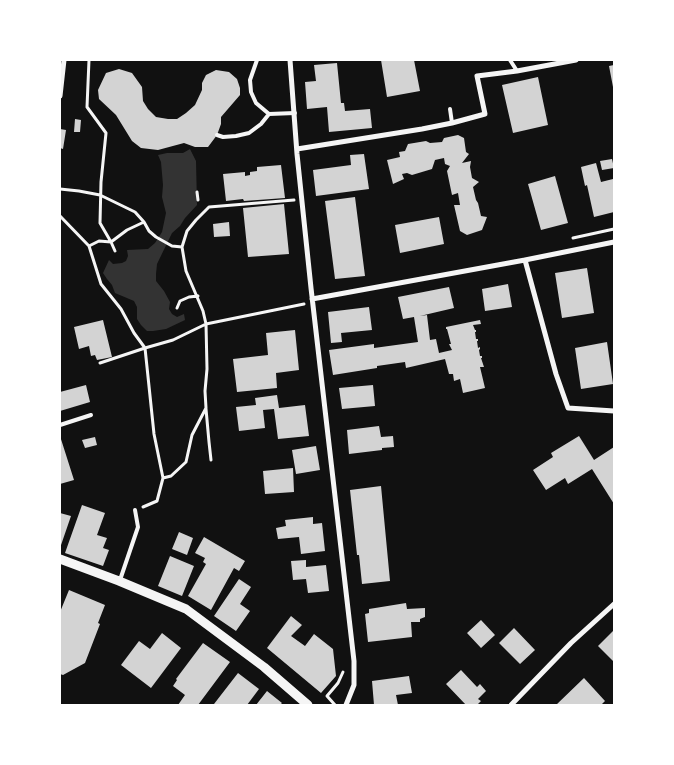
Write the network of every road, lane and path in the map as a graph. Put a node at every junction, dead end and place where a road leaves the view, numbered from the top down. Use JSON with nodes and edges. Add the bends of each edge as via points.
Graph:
{"nodes":[{"id":1,"x":64,"y":60,"type":"edge"},
{"id":2,"x":89,"y":60,"type":"edge"},
{"id":3,"x":257,"y":60,"type":"edge"},
{"id":4,"x":290,"y":60,"type":"edge"},
{"id":5,"x":510,"y":60,"type":"edge"},
{"id":6,"x":576,"y":60,"type":"edge"},
{"id":7,"x":517,"y":71,"type":"junction"},
{"id":8,"x":60,"y":96,"type":"edge"},
{"id":9,"x":450,"y":109,"type":"dead end"},
{"id":10,"x":295,"y":112,"type":"junction"},
{"id":11,"x":269,"y":114,"type":"junction"},
{"id":12,"x":452,"y":123,"type":"junction"},
{"id":13,"x":216,"y":135,"type":"dead end"},
{"id":14,"x":297,"y":149,"type":"junction"},
{"id":15,"x":60,"y":189,"type":"edge"},
{"id":16,"x":197,"y":192,"type":"dead end"},
{"id":17,"x":100,"y":195,"type":"junction"},
{"id":18,"x":198,"y":200,"type":"dead end"},
{"id":19,"x":294,"y":200,"type":"dead end"},
{"id":20,"x":60,"y":216,"type":"edge"},
{"id":21,"x":144,"y":222,"type":"junction"},
{"id":22,"x":111,"y":242,"type":"junction"},
{"id":23,"x":614,"y":242,"type":"edge"},
{"id":24,"x":88,"y":246,"type":"junction"},
{"id":25,"x":182,"y":247,"type":"junction"},
{"id":26,"x":115,"y":251,"type":"dead end"},
{"id":27,"x":525,"y":260,"type":"junction"},
{"id":28,"x":198,"y":296,"type":"junction"},
{"id":29,"x":312,"y":299,"type":"junction"},
{"id":30,"x":307,"y":304,"type":"dead end"},
{"id":31,"x":177,"y":308,"type":"dead end"},
{"id":32,"x":206,"y":324,"type":"junction"},
{"id":33,"x":145,"y":348,"type":"junction"},
{"id":34,"x":100,"y":363,"type":"dead end"},
{"id":35,"x":206,"y":408,"type":"junction"},
{"id":36,"x":614,"y":411,"type":"edge"},
{"id":37,"x":91,"y":415,"type":"dead end"},
{"id":38,"x":60,"y":425,"type":"edge"},
{"id":39,"x":211,"y":460,"type":"dead end"},
{"id":40,"x":163,"y":478,"type":"junction"},
{"id":41,"x":135,"y":510,"type":"joint"},
{"id":42,"x":60,"y":559,"type":"edge"},
{"id":43,"x":119,"y":581,"type":"junction"},
{"id":44,"x":614,"y":604,"type":"edge"},
{"id":45,"x":308,"y":705,"type":"edge"},
{"id":46,"x":346,"y":705,"type":"edge"},
{"id":47,"x":510,"y":705,"type":"edge"}],
"edges":[{"from":1,"to":8,"type":"street"},
{"from":2,"to":17,"type":"path","via":[[88,106],[106,133]]},
{"from":3,"to":11,"type":"lane","via":[[250,80],[251,92],[256,103]]},
{"from":4,"to":10,"type":"street"},
{"from":5,"to":7,"type":"lane"},
{"from":6,"to":7,"type":"street"},
{"from":7,"to":12,"type":"street","via":[[477,76],[485,114]]},
{"from":9,"to":12,"type":"lane"},
{"from":10,"to":11,"type":"lane"},
{"from":10,"to":14,"type":"street"},
{"from":11,"to":13,"type":"lane","via":[[249,133]]},
{"from":12,"to":14,"type":"street"},
{"from":14,"to":29,"type":"street"},
{"from":15,"to":17,"type":"path"},
{"from":16,"to":18,"type":"path"},
{"from":17,"to":21,"type":"path","via":[[135,212]]},
{"from":17,"to":22,"type":"path","via":[[100,223]]},
{"from":19,"to":25,"type":"path","via":[[209,207],[187,231]]},
{"from":20,"to":24,"type":"path"},
{"from":21,"to":22,"type":"path"},
{"from":21,"to":25,"type":"path","via":[[156,237],[172,246]]},
{"from":22,"to":24,"type":"path"},
{"from":22,"to":26,"type":"path"},
{"from":23,"to":27,"type":"street"},
{"from":24,"to":33,"type":"path","via":[[101,284]]},
{"from":25,"to":28,"type":"path","via":[[186,271]]},
{"from":27,"to":29,"type":"street"},
{"from":27,"to":36,"type":"street","via":[[568,408]]},
{"from":28,"to":31,"type":"path","via":[[180,301]]},
{"from":28,"to":32,"type":"path"},
{"from":29,"to":46,"type":"street","via":[[354,661],[354,685]]},
{"from":30,"to":32,"type":"path"},
{"from":32,"to":33,"type":"path","via":[[173,340]]},
{"from":32,"to":35,"type":"path"},
{"from":33,"to":34,"type":"path"},
{"from":33,"to":40,"type":"path","via":[[154,434]]},
{"from":35,"to":39,"type":"path"},
{"from":35,"to":40,"type":"path","via":[[192,436],[186,462],[171,476]]},
{"from":37,"to":38,"type":"lane"},
{"from":40,"to":41,"type":"path","via":[[157,501]]},
{"from":41,"to":43,"type":"lane","via":[[138,527]]},
{"from":42,"to":43,"type":"street"},
{"from":43,"to":45,"type":"street","via":[[186,610],[264,667]]},
{"from":44,"to":47,"type":"street"}]}
